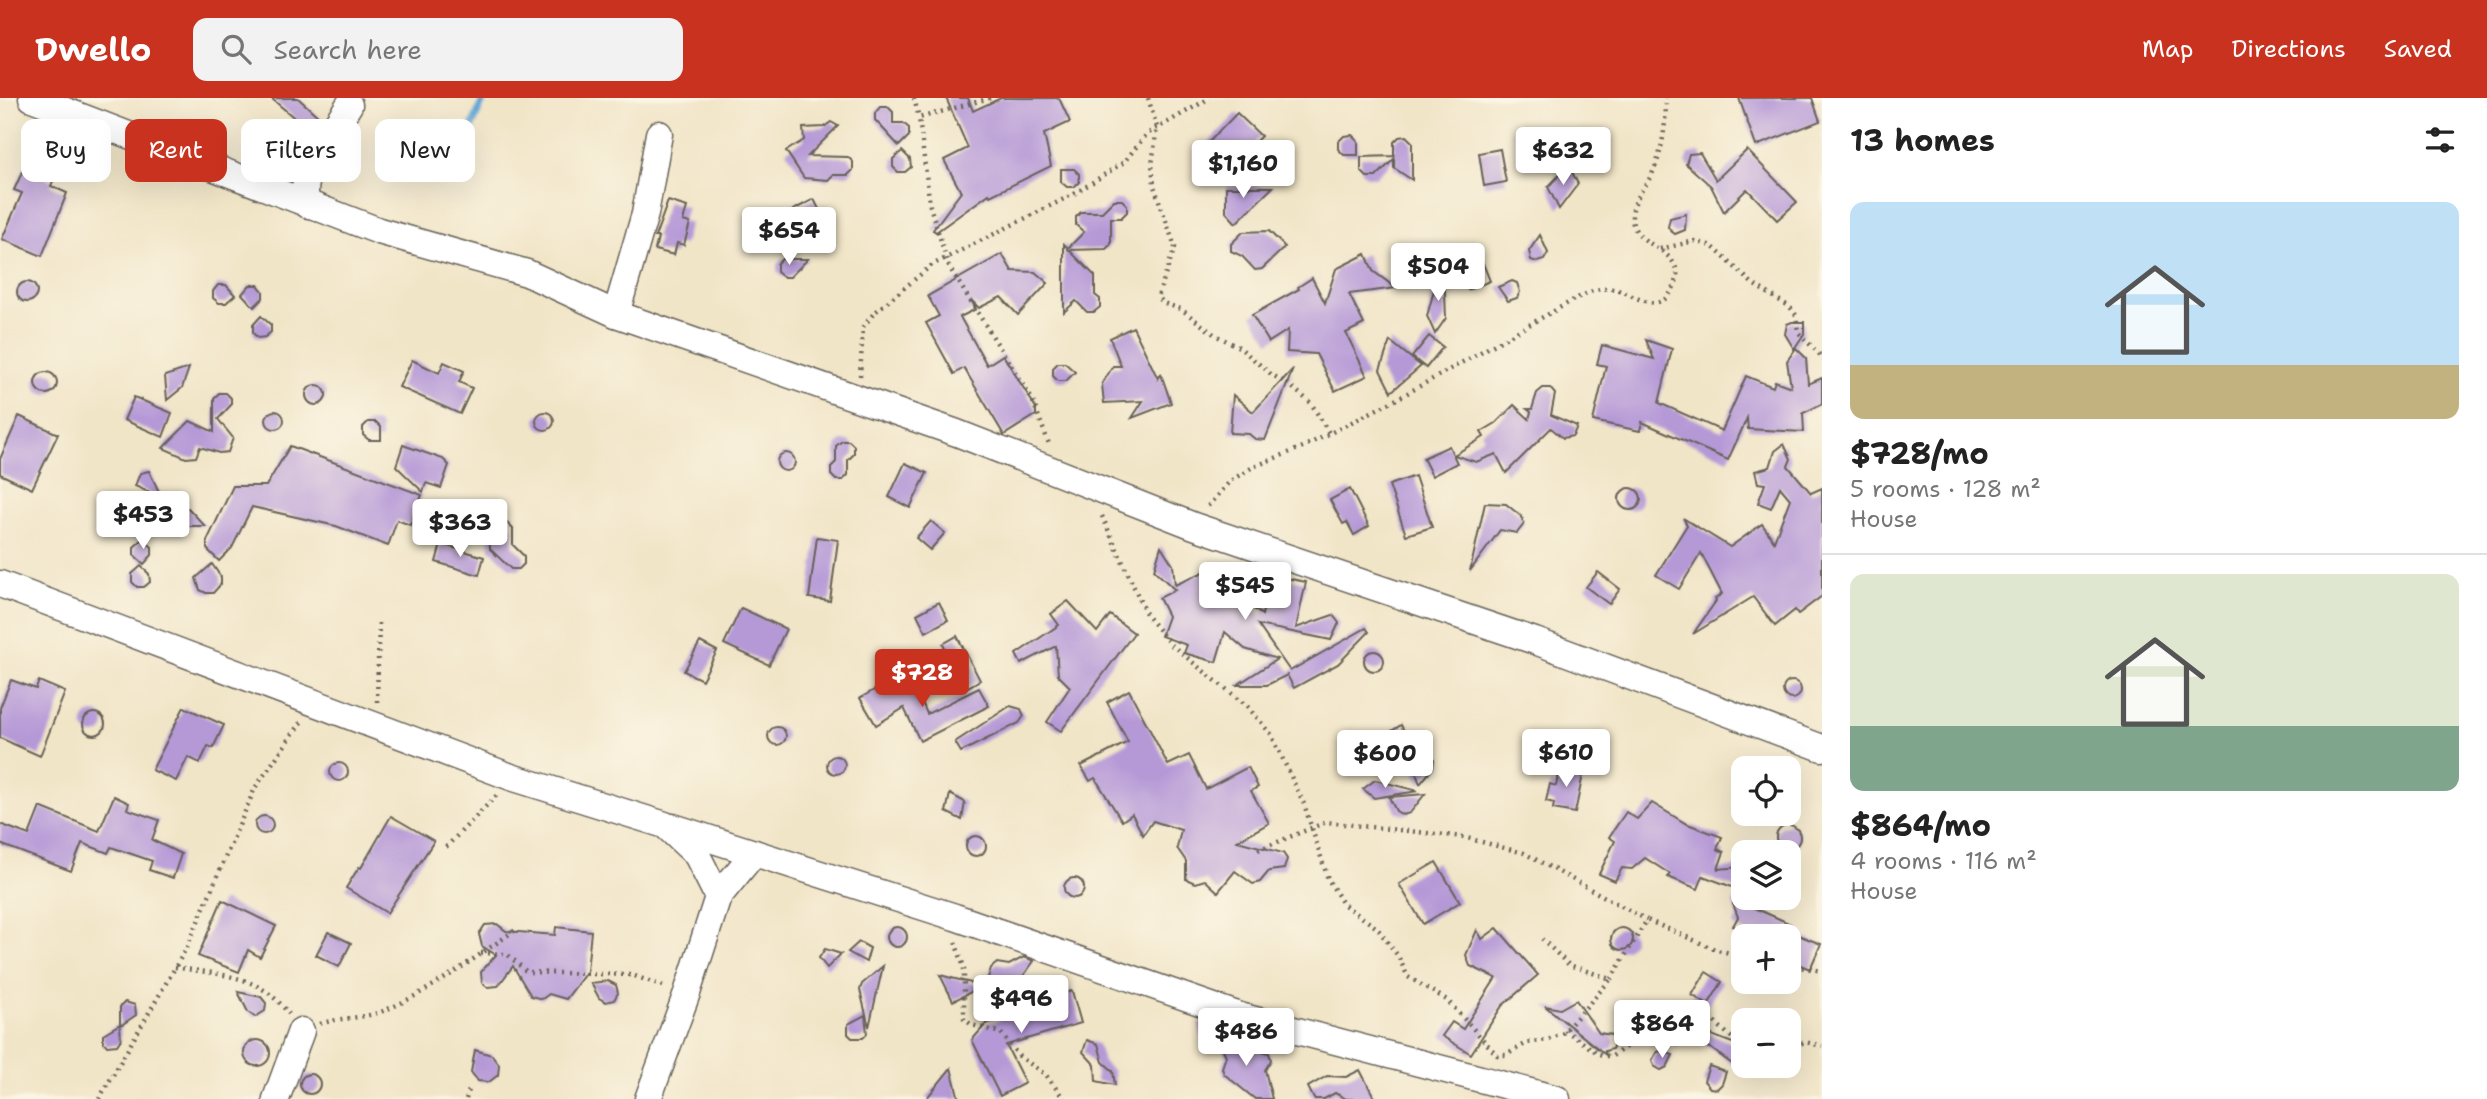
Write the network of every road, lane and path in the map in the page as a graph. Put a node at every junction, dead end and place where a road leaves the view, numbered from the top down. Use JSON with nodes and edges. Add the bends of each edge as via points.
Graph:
{"nodes":[{"id":1,"x":32,"y":98,"type":"edge"},
{"id":2,"x":914,"y":98,"type":"edge"},
{"id":3,"x":990,"y":98,"type":"edge"},
{"id":4,"x":1148,"y":98,"type":"edge"},
{"id":5,"x":1210,"y":98,"type":"edge"},
{"id":6,"x":1665,"y":98,"type":"edge"},
{"id":7,"x":349,"y":106,"type":"dead end"},
{"id":8,"x":919,"y":118,"type":"junction"},
{"id":9,"x":659,"y":134,"type":"dead end"},
{"id":10,"x":308,"y":205,"type":"junction"},
{"id":11,"x":1659,"y":249,"type":"junction"},
{"id":12,"x":617,"y":314,"type":"junction"},
{"id":13,"x":1822,"y":358,"type":"edge"},
{"id":14,"x":859,"y":398,"type":"junction"},
{"id":15,"x":1329,"y":433,"type":"junction"},
{"id":16,"x":1059,"y":471,"type":"junction"},
{"id":17,"x":1087,"y":482,"type":"junction"},
{"id":18,"x":1194,"y":526,"type":"junction"},
{"id":19,"x":0,"y":584,"type":"edge"},
{"id":20,"x":379,"y":620,"type":"dead end"},
{"id":21,"x":314,"y":704,"type":"junction"},
{"id":22,"x":377,"y":727,"type":"junction"},
{"id":23,"x":1822,"y":748,"type":"edge"},
{"id":24,"x":511,"y":777,"type":"junction"},
{"id":25,"x":665,"y":825,"type":"junction"},
{"id":26,"x":1311,"y":827,"type":"junction"},
{"id":27,"x":446,"y":847,"type":"dead end"},
{"id":28,"x":1258,"y":850,"type":"dead end"},
{"id":29,"x":754,"y":853,"type":"junction"},
{"id":30,"x":718,"y":897,"type":"junction"},
{"id":31,"x":1647,"y":920,"type":"junction"},
{"id":32,"x":517,"y":929,"type":"dead end"},
{"id":33,"x":948,"y":936,"type":"dead end"},
{"id":34,"x":1542,"y":939,"type":"dead end"},
{"id":35,"x":481,"y":953,"type":"junction"},
{"id":36,"x":1731,"y":953,"type":"edge"},
{"id":37,"x":175,"y":967,"type":"junction"},
{"id":38,"x":1801,"y":967,"type":"edge"},
{"id":39,"x":1822,"y":971,"type":"edge"},
{"id":40,"x":1611,"y":979,"type":"junction"},
{"id":41,"x":687,"y":993,"type":"junction"},
{"id":42,"x":1565,"y":1030,"type":"junction"},
{"id":43,"x":301,"y":1031,"type":"junction"},
{"id":44,"x":1731,"y":1037,"type":"edge"},
{"id":45,"x":1801,"y":1043,"type":"edge"},
{"id":46,"x":1822,"y":1046,"type":"edge"},
{"id":47,"x":469,"y":1090,"type":"dead end"},
{"id":48,"x":99,"y":1099,"type":"edge"},
{"id":49,"x":276,"y":1099,"type":"edge"},
{"id":50,"x":466,"y":1099,"type":"edge"},
{"id":51,"x":648,"y":1099,"type":"edge"},
{"id":52,"x":1065,"y":1099,"type":"edge"},
{"id":53,"x":1557,"y":1099,"type":"edge"}],
"edges":[{"from":1,"to":10,"type":"street"},
{"from":2,"to":8,"type":"path"},
{"from":3,"to":8,"type":"path"},
{"from":4,"to":15,"type":"path","via":[[1157,127],[1154,186],[1175,247],[1158,296],[1311,403]]},
{"from":5,"to":14,"type":"path","via":[[1147,134],[1124,162],[1074,194],[932,265],[874,313],[863,327]]},
{"from":6,"to":11,"type":"path","via":[[1662,145],[1632,218],[1641,237]]},
{"from":7,"to":10,"type":"street","via":[[305,178],[303,195]]},
{"from":8,"to":16,"type":"path","via":[[929,206],[949,267],[1032,399]]},
{"from":9,"to":12,"type":"street","via":[[645,214]]},
{"from":10,"to":12,"type":"street","via":[[379,231],[527,272]]},
{"from":11,"to":13,"type":"path","via":[[1695,241],[1712,246],[1753,284],[1790,307],[1798,332]]},
{"from":11,"to":15,"type":"path","via":[[1670,255],[1677,270],[1670,295],[1654,303],[1614,289],[1598,289]]},
{"from":12,"to":14,"type":"street"},
{"from":14,"to":16,"type":"street"},
{"from":15,"to":18,"type":"path","via":[[1230,481]]},
{"from":16,"to":17,"type":"street"},
{"from":17,"to":18,"type":"street"},
{"from":17,"to":26,"type":"path","via":[[1147,616],[1170,644],[1247,706],[1271,734]]},
{"from":18,"to":23,"type":"street","via":[[1535,641]]},
{"from":19,"to":21,"type":"street"},
{"from":20,"to":22,"type":"path"},
{"from":21,"to":22,"type":"street"},
{"from":21,"to":37,"type":"path","via":[[255,788]]},
{"from":22,"to":24,"type":"street"},
{"from":24,"to":25,"type":"street"},
{"from":24,"to":27,"type":"path"},
{"from":25,"to":29,"type":"street"},
{"from":25,"to":30,"type":"street","via":[[697,855]]},
{"from":26,"to":28,"type":"path"},
{"from":26,"to":31,"type":"path","via":[[1340,822],[1492,842],[1524,853]]},
{"from":26,"to":42,"type":"path","via":[[1328,878],[1343,904],[1377,928],[1408,977],[1447,1000],[1497,1055],[1548,1040]]},
{"from":29,"to":30,"type":"street"},
{"from":29,"to":53,"type":"street","via":[[1240,1016]]},
{"from":30,"to":41,"type":"street"},
{"from":31,"to":36,"type":"path"},
{"from":31,"to":40,"type":"path"},
{"from":32,"to":35,"type":"path"},
{"from":33,"to":52,"type":"path","via":[[957,943],[964,967],[964,1019],[1001,1033]]},
{"from":34,"to":40,"type":"path","via":[[1569,965]]},
{"from":35,"to":41,"type":"path","via":[[507,954],[527,972],[632,975]]},
{"from":35,"to":43,"type":"path","via":[[421,994],[380,1012],[335,1018]]},
{"from":37,"to":43,"type":"path","via":[[250,981],[274,994]]},
{"from":37,"to":48,"type":"path"},
{"from":38,"to":39,"type":"path"},
{"from":40,"to":42,"type":"path"},
{"from":41,"to":51,"type":"street"},
{"from":42,"to":44,"type":"path","via":[[1611,1057],[1637,1039],[1682,1045],[1706,1014]]},
{"from":43,"to":49,"type":"street"},
{"from":45,"to":46,"type":"path"},
{"from":47,"to":50,"type":"path"}]}
